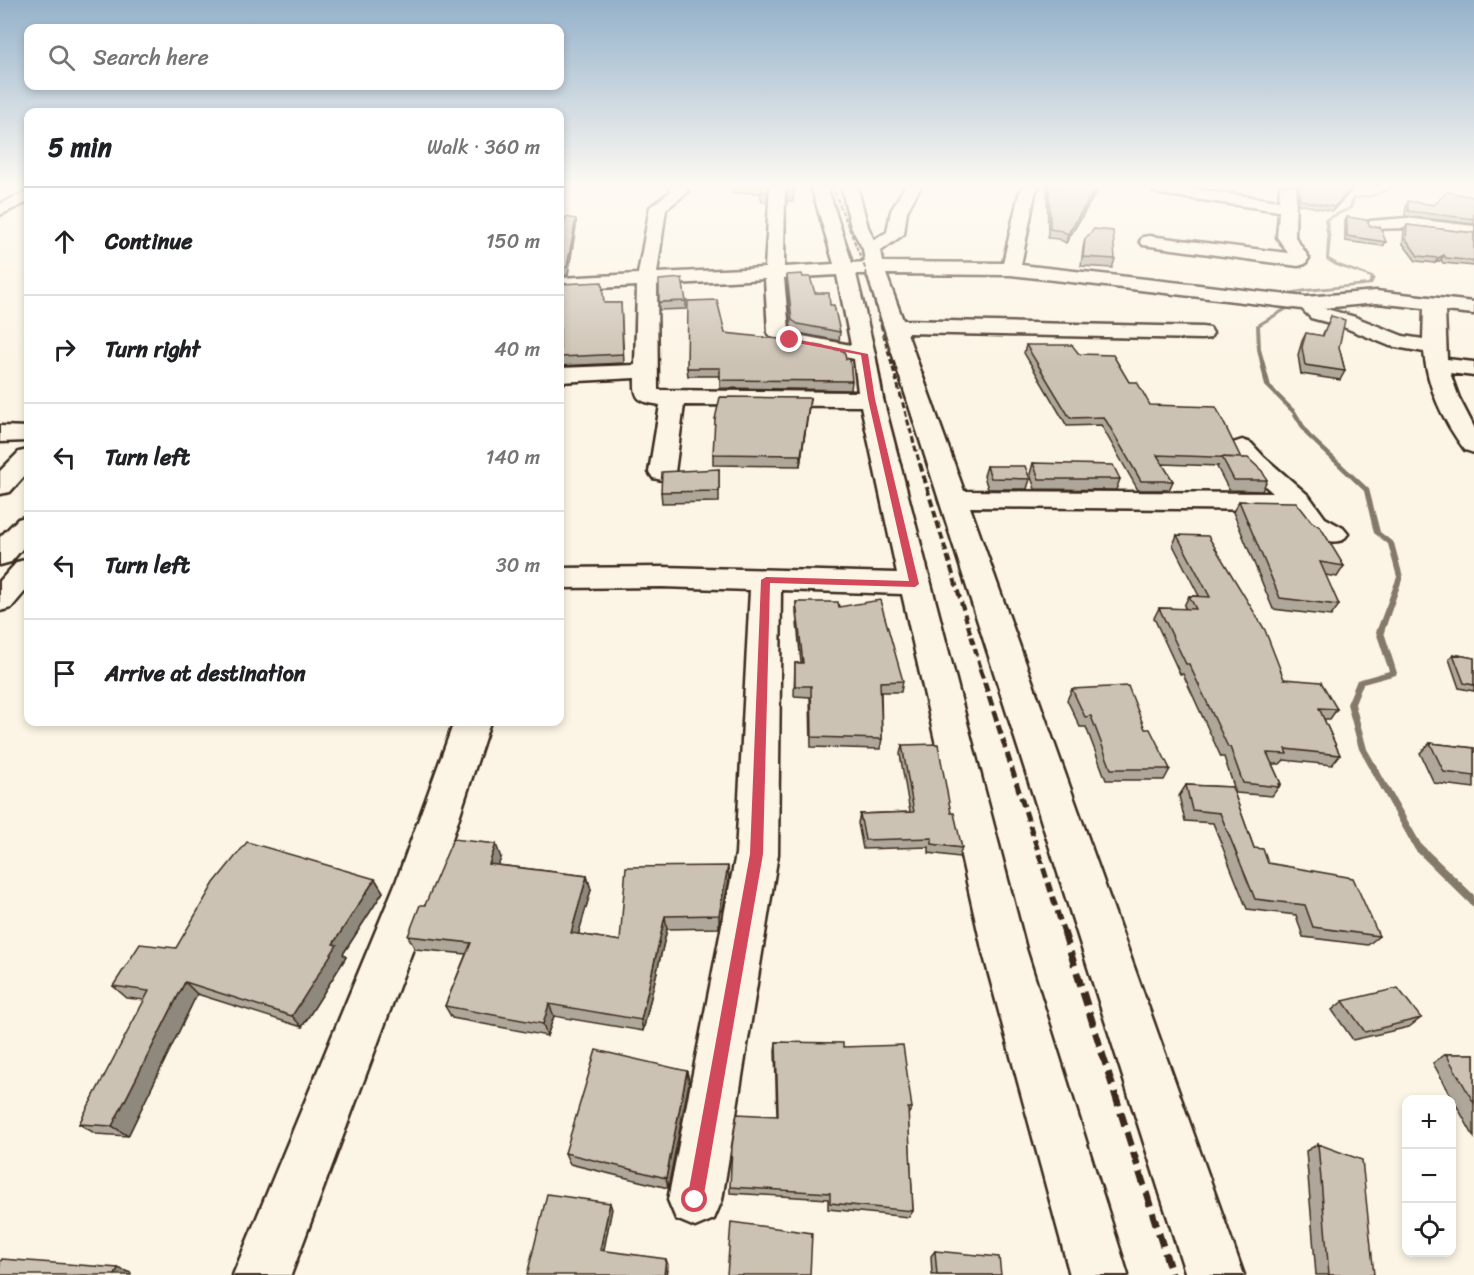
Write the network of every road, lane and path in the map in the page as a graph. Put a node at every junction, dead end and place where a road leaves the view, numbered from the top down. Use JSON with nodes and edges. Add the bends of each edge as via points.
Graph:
{"nodes":[{"id":1,"x":652,"y":246,"type":"edge"},
{"id":2,"x":775,"y":246,"type":"edge"},
{"id":3,"x":854,"y":246,"type":"edge"},
{"id":4,"x":864,"y":246,"type":"edge"},
{"id":5,"x":882,"y":246,"type":"edge"},
{"id":6,"x":1016,"y":246,"type":"edge"},
{"id":7,"x":1149,"y":246,"type":"edge"},
{"id":8,"x":1184,"y":246,"type":"edge"},
{"id":9,"x":1292,"y":246,"type":"edge"},
{"id":10,"x":864,"y":262,"type":"junction"},
{"id":11,"x":1011,"y":269,"type":"junction"},
{"id":12,"x":774,"y":272,"type":"junction"},
{"id":13,"x":647,"y":278,"type":"junction"},
{"id":14,"x":564,"y":284,"type":"edge"},
{"id":15,"x":1153,"y":284,"type":"junction"},
{"id":16,"x":1306,"y":303,"type":"junction"},
{"id":17,"x":1435,"y":303,"type":"junction"},
{"id":18,"x":1474,"y":308,"type":"edge"},
{"id":19,"x":895,"y":326,"type":"junction"},
{"id":20,"x":1202,"y":333,"type":"dead end"},
{"id":21,"x":864,"y":354,"type":"junction"},
{"id":22,"x":1436,"y":357,"type":"junction"},
{"id":23,"x":1474,"y":369,"type":"edge"},
{"id":24,"x":648,"y":371,"type":"junction"},
{"id":25,"x":564,"y":375,"type":"edge"},
{"id":26,"x":673,"y":398,"type":"junction"},
{"id":27,"x":871,"y":399,"type":"junction"},
{"id":28,"x":0,"y":434,"type":"edge"},
{"id":29,"x":24,"y":434,"type":"edge"},
{"id":30,"x":1474,"y":445,"type":"edge"},
{"id":31,"x":1242,"y":448,"type":"dead end"},
{"id":32,"x":24,"y":462,"type":"edge"},
{"id":33,"x":662,"y":472,"type":"edge"},
{"id":34,"x":0,"y":486,"type":"edge"},
{"id":35,"x":954,"y":499,"type":"junction"},
{"id":36,"x":1299,"y":502,"type":"junction"},
{"id":37,"x":24,"y":529,"type":"edge"},
{"id":38,"x":1334,"y":534,"type":"dead end"},
{"id":39,"x":0,"y":555,"type":"edge"},
{"id":40,"x":564,"y":578,"type":"edge"},
{"id":41,"x":766,"y":580,"type":"junction"},
{"id":42,"x":915,"y":584,"type":"junction"},
{"id":43,"x":471,"y":726,"type":"edge"},
{"id":44,"x":695,"y":1200,"type":"dead end"},
{"id":45,"x":262,"y":1275,"type":"edge"},
{"id":46,"x":1099,"y":1275,"type":"edge"},
{"id":47,"x":1215,"y":1275,"type":"edge"}],
"edges":[{"from":1,"to":13,"type":"street"},
{"from":2,"to":12,"type":"street"},
{"from":3,"to":10,"type":"street"},
{"from":4,"to":10,"type":"street"},
{"from":5,"to":10,"type":"street"},
{"from":6,"to":11,"type":"street"},
{"from":7,"to":15,"type":"street"},
{"from":8,"to":9,"type":"street","via":[[1298,260]]},
{"from":10,"to":11,"type":"street"},
{"from":10,"to":12,"type":"street"},
{"from":10,"to":19,"type":"street"},
{"from":10,"to":21,"type":"street"},
{"from":11,"to":15,"type":"street"},
{"from":12,"to":13,"type":"street"},
{"from":12,"to":21,"type":"street","via":[[778,333],[782,337]]},
{"from":13,"to":14,"type":"street"},
{"from":13,"to":24,"type":"street"},
{"from":15,"to":16,"type":"street"},
{"from":16,"to":17,"type":"street","via":[[1376,297]]},
{"from":16,"to":22,"type":"street","via":[[1318,314],[1348,321]]},
{"from":17,"to":18,"type":"street"},
{"from":17,"to":22,"type":"street"},
{"from":19,"to":20,"type":"street"},
{"from":19,"to":35,"type":"street"},
{"from":21,"to":27,"type":"street"},
{"from":22,"to":23,"type":"street"},
{"from":22,"to":30,"type":"street","via":[[1452,409]]},
{"from":24,"to":25,"type":"street"},
{"from":24,"to":26,"type":"street","via":[[646,394]]},
{"from":26,"to":27,"type":"street"},
{"from":26,"to":33,"type":"street"},
{"from":27,"to":42,"type":"street"},
{"from":28,"to":29,"type":"street"},
{"from":31,"to":36,"type":"street"},
{"from":32,"to":34,"type":"street"},
{"from":35,"to":36,"type":"street"},
{"from":35,"to":47,"type":"street"},
{"from":36,"to":38,"type":"street","via":[[1315,524]]},
{"from":37,"to":39,"type":"street"},
{"from":40,"to":41,"type":"street"},
{"from":41,"to":42,"type":"street"},
{"from":41,"to":44,"type":"street","via":[[757,854]]},
{"from":42,"to":46,"type":"street","via":[[1004,949]]},
{"from":43,"to":45,"type":"street","via":[[417,882]]}]}
